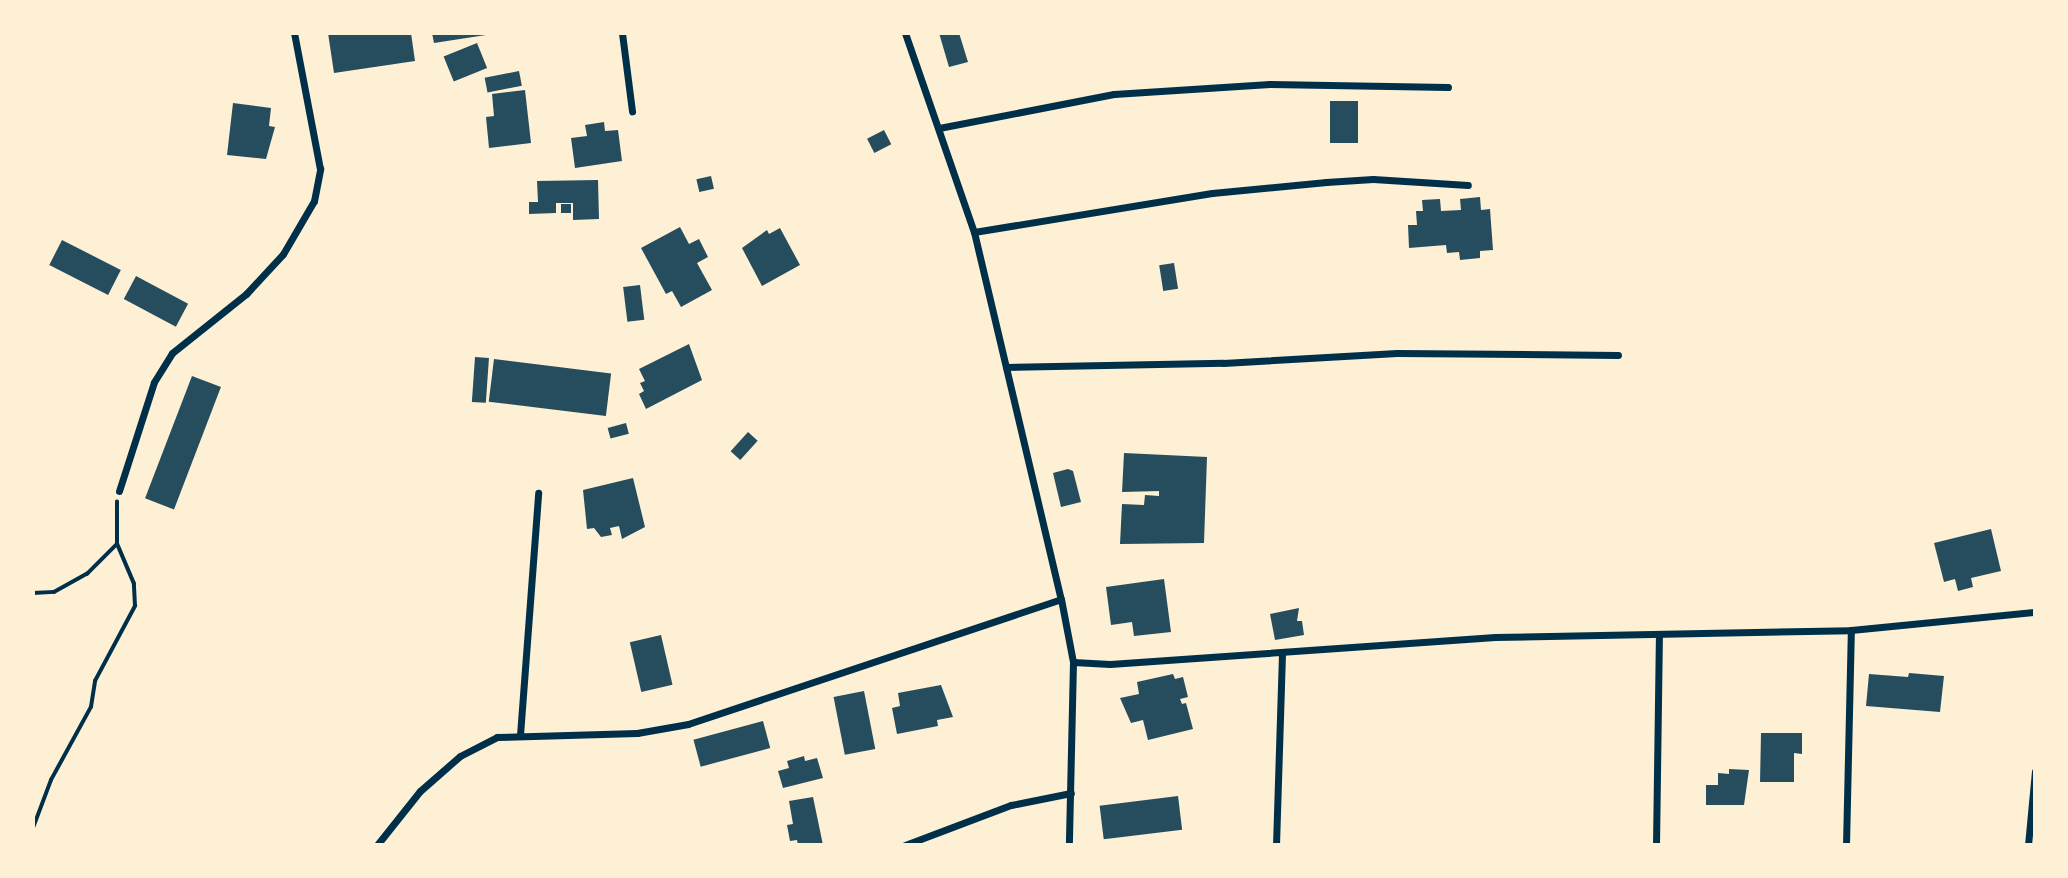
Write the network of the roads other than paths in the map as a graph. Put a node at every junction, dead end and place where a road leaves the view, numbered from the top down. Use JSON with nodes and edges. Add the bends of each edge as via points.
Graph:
{"nodes":[{"id":1,"x":294,"y":33,"type":"edge"},
{"id":2,"x":622,"y":33,"type":"edge"},
{"id":3,"x":905,"y":33,"type":"edge"},
{"id":4,"x":1448,"y":87,"type":"dead end"},
{"id":5,"x":632,"y":111,"type":"dead end"},
{"id":6,"x":939,"y":128,"type":"junction"},
{"id":7,"x":1468,"y":186,"type":"dead end"},
{"id":8,"x":974,"y":232,"type":"junction"},
{"id":9,"x":1618,"y":355,"type":"dead end"},
{"id":10,"x":1006,"y":367,"type":"junction"},
{"id":11,"x":119,"y":491,"type":"road end"},
{"id":12,"x":538,"y":493,"type":"dead end"},
{"id":13,"x":1061,"y":599,"type":"junction"},
{"id":14,"x":2035,"y":612,"type":"edge"},
{"id":15,"x":1851,"y":630,"type":"junction"},
{"id":16,"x":1659,"y":634,"type":"junction"},
{"id":17,"x":1282,"y":652,"type":"junction"},
{"id":18,"x":1073,"y":662,"type":"junction"},
{"id":19,"x":520,"y":734,"type":"junction"},
{"id":20,"x":2035,"y":771,"type":"edge"},
{"id":21,"x":1072,"y":793,"type":"junction"},
{"id":22,"x":377,"y":845,"type":"edge"},
{"id":23,"x":905,"y":845,"type":"edge"},
{"id":24,"x":1069,"y":845,"type":"edge"},
{"id":25,"x":1276,"y":845,"type":"edge"},
{"id":26,"x":1656,"y":845,"type":"edge"},
{"id":27,"x":1846,"y":845,"type":"edge"},
{"id":28,"x":2028,"y":845,"type":"edge"}],
"edges":[{"from":1,"to":11,"type":"street","via":[[320,169],[314,201],[283,254],[246,294],[172,353],[154,382]]},
{"from":2,"to":5,"type":"street"},
{"from":3,"to":6,"type":"street"},
{"from":4,"to":6,"type":"street","via":[[1270,84],[1127,93]]},
{"from":6,"to":8,"type":"street"},
{"from":7,"to":8,"type":"street","via":[[1373,179],[1326,182],[1212,193]]},
{"from":8,"to":10,"type":"street"},
{"from":9,"to":10,"type":"street","via":[[1397,353],[1223,363]]},
{"from":10,"to":13,"type":"street"},
{"from":12,"to":19,"type":"street"},
{"from":13,"to":18,"type":"street"},
{"from":13,"to":19,"type":"street","via":[[688,724],[637,733]]},
{"from":14,"to":15,"type":"street"},
{"from":15,"to":16,"type":"street"},
{"from":15,"to":27,"type":"street"},
{"from":16,"to":17,"type":"street","via":[[1495,637]]},
{"from":16,"to":26,"type":"street"},
{"from":17,"to":18,"type":"street"},
{"from":17,"to":25,"type":"street"},
{"from":18,"to":21,"type":"street"},
{"from":19,"to":22,"type":"street","via":[[497,737],[460,756],[420,791]]},
{"from":20,"to":28,"type":"street"},
{"from":21,"to":23,"type":"street","via":[[1011,805]]},
{"from":21,"to":24,"type":"street"}]}
